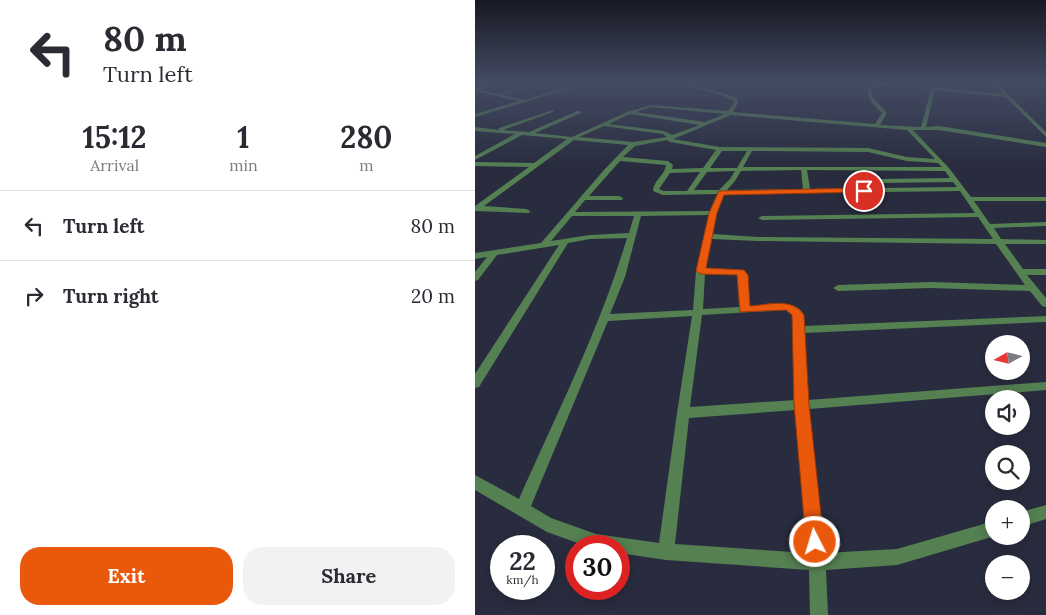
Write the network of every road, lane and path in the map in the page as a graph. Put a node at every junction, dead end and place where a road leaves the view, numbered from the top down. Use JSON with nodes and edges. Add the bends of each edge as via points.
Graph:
{"nodes":[{"id":1,"x":496,"y":110,"type":"edge"},
{"id":2,"x":639,"y":110,"type":"edge"},
{"id":3,"x":687,"y":110,"type":"edge"},
{"id":4,"x":733,"y":110,"type":"edge"},
{"id":5,"x":882,"y":110,"type":"edge"},
{"id":6,"x":928,"y":110,"type":"edge"},
{"id":7,"x":1021,"y":110,"type":"edge"},
{"id":8,"x":551,"y":111,"type":"dead end"},
{"id":9,"x":579,"y":112,"type":"dead end"},
{"id":10,"x":629,"y":113,"type":"junction"},
{"id":11,"x":729,"y":114,"type":"junction"},
{"id":12,"x":475,"y":116,"type":"edge"},
{"id":13,"x":663,"y":118,"type":"junction"},
{"id":14,"x":654,"y":122,"type":"dead end"},
{"id":15,"x":605,"y":124,"type":"junction"},
{"id":16,"x":706,"y":124,"type":"junction"},
{"id":17,"x":646,"y":125,"type":"dead end"},
{"id":18,"x":877,"y":126,"type":"junction"},
{"id":19,"x":923,"y":128,"type":"junction"},
{"id":20,"x":475,"y":129,"type":"edge"},
{"id":21,"x":638,"y":129,"type":"junction"},
{"id":22,"x":909,"y":129,"type":"junction"},
{"id":23,"x":495,"y":131,"type":"junction"},
{"id":24,"x":522,"y":133,"type":"junction"},
{"id":25,"x":530,"y":133,"type":"junction"},
{"id":26,"x":1046,"y":135,"type":"edge"},
{"id":27,"x":573,"y":138,"type":"junction"},
{"id":28,"x":669,"y":140,"type":"junction"},
{"id":29,"x":610,"y":141,"type":"junction"},
{"id":30,"x":633,"y":144,"type":"junction"},
{"id":31,"x":1046,"y":145,"type":"edge"},
{"id":32,"x":720,"y":150,"type":"junction"},
{"id":33,"x":750,"y":150,"type":"junction"},
{"id":34,"x":475,"y":158,"type":"edge"},
{"id":35,"x":619,"y":159,"type":"junction"},
{"id":36,"x":939,"y":161,"type":"junction"},
{"id":37,"x":475,"y":164,"type":"edge"},
{"id":38,"x":536,"y":165,"type":"junction"},
{"id":39,"x":804,"y":168,"type":"junction"},
{"id":40,"x":945,"y":168,"type":"junction"},
{"id":41,"x":739,"y":170,"type":"junction"},
{"id":42,"x":669,"y":171,"type":"junction"},
{"id":43,"x":705,"y":171,"type":"junction"},
{"id":44,"x":954,"y":180,"type":"junction"},
{"id":45,"x":879,"y":181,"type":"dead end"},
{"id":46,"x":963,"y":189,"type":"junction"},
{"id":47,"x":807,"y":191,"type":"junction"},
{"id":48,"x":721,"y":192,"type":"junction"},
{"id":49,"x":689,"y":193,"type":"junction"},
{"id":50,"x":475,"y":198,"type":"edge"},
{"id":51,"x":489,"y":198,"type":"junction"},
{"id":52,"x":584,"y":198,"type":"junction"},
{"id":53,"x":619,"y":198,"type":"dead end"},
{"id":54,"x":970,"y":199,"type":"junction"},
{"id":55,"x":1046,"y":199,"type":"edge"},
{"id":56,"x":475,"y":209,"type":"edge"},
{"id":57,"x":526,"y":211,"type":"dead end"},
{"id":58,"x":713,"y":213,"type":"junction"},
{"id":59,"x":570,"y":214,"type":"junction"},
{"id":60,"x":638,"y":214,"type":"junction"},
{"id":61,"x":982,"y":215,"type":"junction"},
{"id":62,"x":762,"y":218,"type":"dead end"},
{"id":63,"x":1046,"y":224,"type":"edge"},
{"id":64,"x":989,"y":226,"type":"junction"},
{"id":65,"x":631,"y":235,"type":"junction"},
{"id":66,"x":708,"y":236,"type":"junction"},
{"id":67,"x":565,"y":241,"type":"junction"},
{"id":68,"x":1001,"y":242,"type":"junction"},
{"id":69,"x":1046,"y":242,"type":"edge"},
{"id":70,"x":543,"y":245,"type":"junction"},
{"id":71,"x":494,"y":253,"type":"junction"},
{"id":72,"x":475,"y":256,"type":"edge"},
{"id":73,"x":701,"y":271,"type":"junction"},
{"id":74,"x":1021,"y":272,"type":"junction"},
{"id":75,"x":1046,"y":272,"type":"edge"},
{"id":76,"x":475,"y":278,"type":"edge"},
{"id":77,"x":838,"y":288,"type":"dead end"},
{"id":78,"x":1032,"y":288,"type":"junction"},
{"id":79,"x":1046,"y":304,"type":"edge"},
{"id":80,"x":744,"y":310,"type":"junction"},
{"id":81,"x":698,"y":312,"type":"junction"},
{"id":82,"x":604,"y":318,"type":"junction"},
{"id":83,"x":1046,"y":319,"type":"edge"},
{"id":84,"x":799,"y":330,"type":"junction"},
{"id":85,"x":475,"y":384,"type":"edge"},
{"id":86,"x":1046,"y":386,"type":"edge"},
{"id":87,"x":802,"y":404,"type":"junction"},
{"id":88,"x":683,"y":412,"type":"junction"},
{"id":89,"x":475,"y":482,"type":"edge"},
{"id":90,"x":523,"y":509,"type":"junction"},
{"id":91,"x":1046,"y":512,"type":"edge"},
{"id":92,"x":1030,"y":517,"type":"edge"},
{"id":93,"x":985,"y":532,"type":"edge"},
{"id":94,"x":666,"y":552,"type":"junction"},
{"id":95,"x":817,"y":562,"type":"junction"},
{"id":96,"x":819,"y":615,"type":"edge"}],
"edges":[{"from":1,"to":12,"type":"street"},
{"from":2,"to":10,"type":"street"},
{"from":3,"to":11,"type":"street"},
{"from":4,"to":11,"type":"street"},
{"from":5,"to":18,"type":"street","via":[[885,113]]},
{"from":6,"to":19,"type":"street"},
{"from":7,"to":26,"type":"street"},
{"from":8,"to":23,"type":"street"},
{"from":9,"to":25,"type":"street"},
{"from":10,"to":13,"type":"street"},
{"from":10,"to":15,"type":"street"},
{"from":11,"to":16,"type":"street"},
{"from":11,"to":18,"type":"street"},
{"from":13,"to":14,"type":"street"},
{"from":13,"to":16,"type":"street"},
{"from":15,"to":21,"type":"street"},
{"from":15,"to":27,"type":"street"},
{"from":16,"to":28,"type":"street"},
{"from":17,"to":21,"type":"street"},
{"from":18,"to":22,"type":"street"},
{"from":19,"to":22,"type":"street"},
{"from":19,"to":31,"type":"street"},
{"from":20,"to":23,"type":"street"},
{"from":21,"to":28,"type":"street","via":[[664,133],[670,136]]},
{"from":21,"to":29,"type":"street"},
{"from":22,"to":36,"type":"street"},
{"from":23,"to":24,"type":"street"},
{"from":24,"to":25,"type":"street"},
{"from":24,"to":34,"type":"street"},
{"from":25,"to":27,"type":"street"},
{"from":27,"to":29,"type":"street"},
{"from":27,"to":38,"type":"street"},
{"from":28,"to":30,"type":"street"},
{"from":28,"to":32,"type":"street"},
{"from":29,"to":30,"type":"street"},
{"from":30,"to":35,"type":"street"},
{"from":32,"to":33,"type":"street"},
{"from":32,"to":43,"type":"street"},
{"from":33,"to":36,"type":"street","via":[[868,150],[907,160]]},
{"from":33,"to":41,"type":"street"},
{"from":35,"to":42,"type":"street","via":[[668,163]]},
{"from":35,"to":52,"type":"street"},
{"from":36,"to":40,"type":"street"},
{"from":37,"to":38,"type":"street"},
{"from":38,"to":51,"type":"street"},
{"from":39,"to":40,"type":"street"},
{"from":39,"to":41,"type":"street"},
{"from":39,"to":47,"type":"street"},
{"from":40,"to":44,"type":"street"},
{"from":41,"to":43,"type":"street"},
{"from":41,"to":48,"type":"street"},
{"from":42,"to":43,"type":"street"},
{"from":42,"to":49,"type":"street","via":[[655,190]]},
{"from":43,"to":49,"type":"street"},
{"from":44,"to":45,"type":"street"},
{"from":44,"to":46,"type":"street"},
{"from":46,"to":47,"type":"street"},
{"from":46,"to":54,"type":"street"},
{"from":47,"to":48,"type":"street"},
{"from":48,"to":49,"type":"street"},
{"from":48,"to":58,"type":"street"},
{"from":50,"to":51,"type":"street"},
{"from":51,"to":56,"type":"street"},
{"from":52,"to":53,"type":"street"},
{"from":52,"to":59,"type":"street"},
{"from":54,"to":55,"type":"street"},
{"from":54,"to":61,"type":"street"},
{"from":56,"to":57,"type":"street"},
{"from":58,"to":60,"type":"street"},
{"from":58,"to":66,"type":"street"},
{"from":59,"to":60,"type":"street"},
{"from":59,"to":70,"type":"street"},
{"from":60,"to":65,"type":"street"},
{"from":61,"to":62,"type":"street"},
{"from":61,"to":64,"type":"street"},
{"from":63,"to":64,"type":"street"},
{"from":64,"to":68,"type":"street"},
{"from":65,"to":67,"type":"street"},
{"from":65,"to":82,"type":"street","via":[[620,277]]},
{"from":66,"to":68,"type":"street"},
{"from":66,"to":73,"type":"street"},
{"from":67,"to":70,"type":"street"},
{"from":67,"to":85,"type":"street"},
{"from":68,"to":69,"type":"street"},
{"from":68,"to":74,"type":"street"},
{"from":70,"to":71,"type":"street"},
{"from":71,"to":72,"type":"street"},
{"from":71,"to":76,"type":"street"},
{"from":73,"to":80,"type":"street","via":[[740,272],[743,275]]},
{"from":73,"to":81,"type":"street"},
{"from":74,"to":75,"type":"street"},
{"from":74,"to":78,"type":"street"},
{"from":77,"to":78,"type":"street","via":[[930,285]]},
{"from":78,"to":79,"type":"street"},
{"from":80,"to":81,"type":"street"},
{"from":80,"to":84,"type":"street","via":[[788,307],[798,315]]},
{"from":81,"to":82,"type":"street"},
{"from":81,"to":88,"type":"street"},
{"from":82,"to":90,"type":"street"},
{"from":83,"to":84,"type":"street"},
{"from":84,"to":87,"type":"street"},
{"from":86,"to":87,"type":"street"},
{"from":87,"to":88,"type":"street"},
{"from":87,"to":95,"type":"street"},
{"from":88,"to":94,"type":"street"},
{"from":89,"to":90,"type":"street"},
{"from":90,"to":94,"type":"street","via":[[547,524],[596,542]]},
{"from":91,"to":92,"type":"street"},
{"from":93,"to":95,"type":"street","via":[[897,557]]},
{"from":94,"to":95,"type":"street"},
{"from":95,"to":96,"type":"street"}]}
